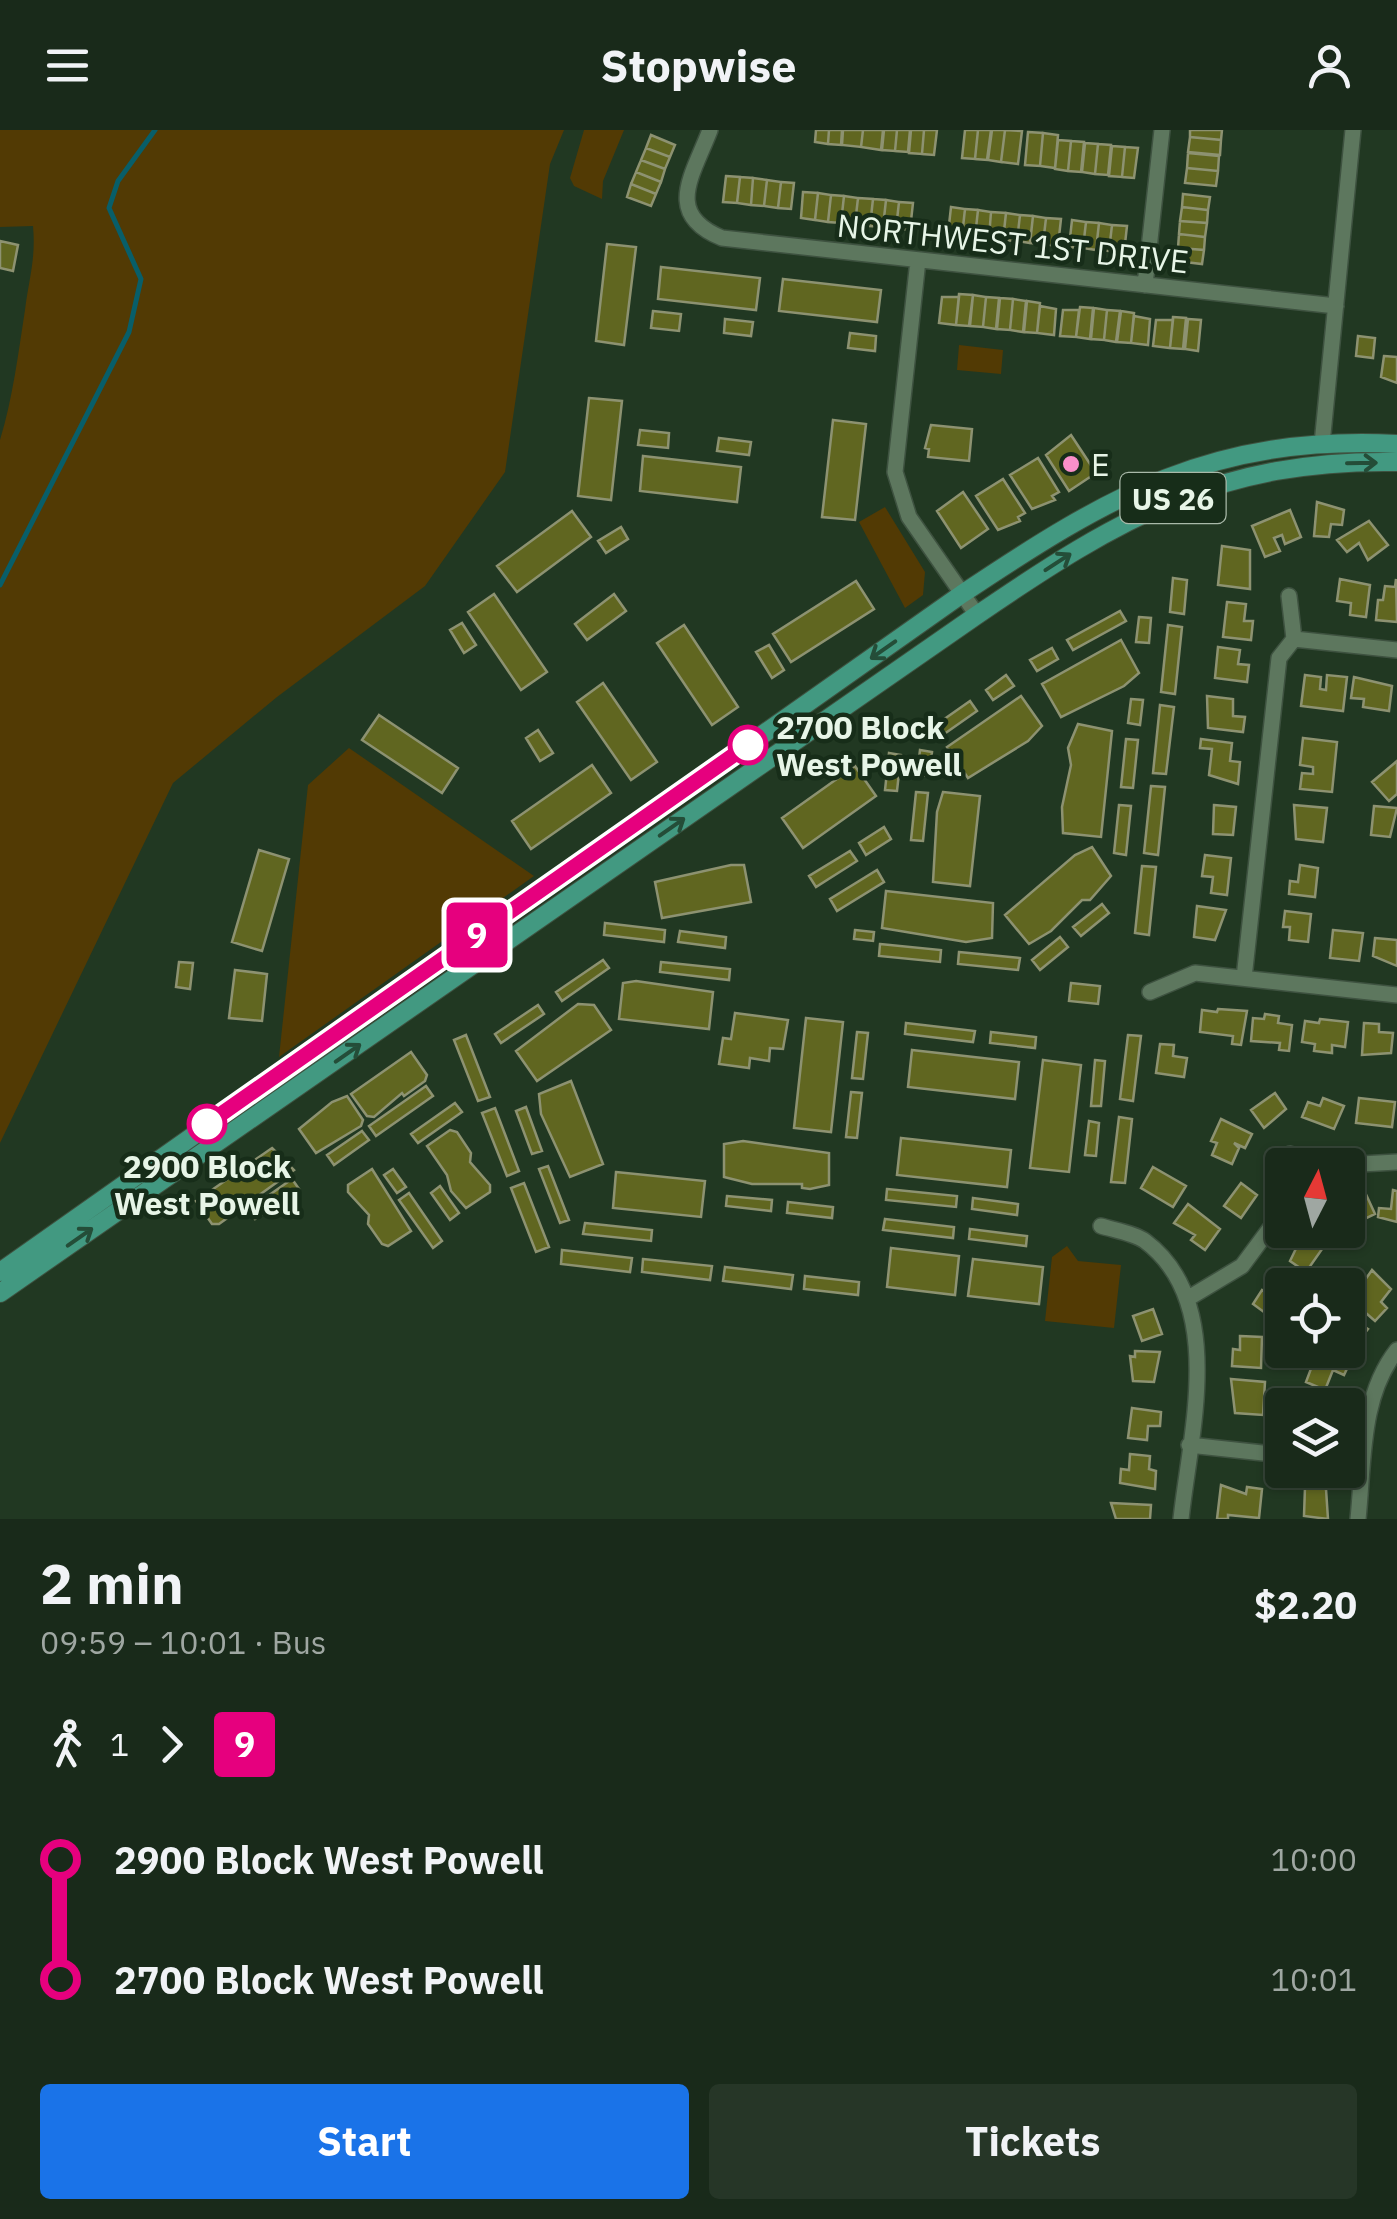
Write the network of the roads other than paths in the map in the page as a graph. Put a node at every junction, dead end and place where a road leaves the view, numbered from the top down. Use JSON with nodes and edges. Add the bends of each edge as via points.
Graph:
{"nodes":[{"id":1,"x":710,"y":130,"type":"edge"},
{"id":2,"x":1162,"y":130,"type":"edge"},
{"id":3,"x":1353,"y":130,"type":"edge"},
{"id":4,"x":918,"y":260,"type":"junction"},
{"id":5,"x":1146,"y":286,"type":"junction"},
{"id":6,"x":1336,"y":306,"type":"junction"},
{"id":7,"x":1322,"y":444,"type":"junction"},
{"id":8,"x":1397,"y":444,"type":"edge"},
{"id":9,"x":1397,"y":462,"type":"edge"},
{"id":10,"x":962,"y":594,"type":"junction"},
{"id":11,"x":1289,"y":596,"type":"dead end"},
{"id":12,"x":977,"y":615,"type":"junction"},
{"id":13,"x":1294,"y":639,"type":"junction"},
{"id":14,"x":1397,"y":650,"type":"edge"},
{"id":15,"x":1244,"y":978,"type":"junction"},
{"id":16,"x":1150,"y":992,"type":"dead end"},
{"id":17,"x":1397,"y":995,"type":"edge"},
{"id":18,"x":1397,"y":1162,"type":"edge"},
{"id":19,"x":1365,"y":1164,"type":"edge"},
{"id":20,"x":1101,"y":1226,"type":"dead end"},
{"id":21,"x":1265,"y":1235,"type":"edge"},
{"id":22,"x":0,"y":1272,"type":"edge"},
{"id":23,"x":0,"y":1293,"type":"edge"},
{"id":24,"x":1187,"y":1299,"type":"junction"},
{"id":25,"x":1397,"y":1350,"type":"edge"},
{"id":26,"x":1365,"y":1427,"type":"edge"},
{"id":27,"x":1189,"y":1444,"type":"junction"},
{"id":28,"x":1265,"y":1453,"type":"edge"},
{"id":29,"x":1357,"y":1488,"type":"edge"},
{"id":30,"x":1182,"y":1519,"type":"edge"},
{"id":31,"x":1358,"y":1519,"type":"edge"}],
"edges":[{"from":1,"to":4,"type":"street","name":"NORTHWEST 1ST DRIVE","via":[[686,190],[690,220],[722,238]]},
{"from":2,"to":5,"type":"street"},
{"from":3,"to":6,"type":"street"},
{"from":4,"to":5,"type":"street","name":"NORTHWEST 1ST DRIVE"},
{"from":4,"to":10,"type":"street","via":[[895,472],[909,517]]},
{"from":5,"to":6,"type":"street","name":"NORTHWEST 1ST DRIVE"},
{"from":6,"to":7,"type":"street"},
{"from":7,"to":8,"type":"main road","number":"US 26"},
{"from":7,"to":10,"type":"main road","number":"US 26","via":[[1240,453],[1156,480],[1071,524]]},
{"from":12,"to":9,"type":"main road","number":"US 26","one_way":true,"via":[[1092,540],[1174,498],[1288,468]]},
{"from":10,"to":12,"type":"street"},
{"from":10,"to":22,"type":"main road","number":"US 26","one_way":true},
{"from":11,"to":13,"type":"street"},
{"from":23,"to":12,"type":"main road","number":"US 26","one_way":true},
{"from":13,"to":14,"type":"street"},
{"from":13,"to":15,"type":"street","via":[[1279,658]]},
{"from":15,"to":16,"type":"street","via":[[1195,973]]},
{"from":15,"to":17,"type":"street"},
{"from":18,"to":19,"type":"street"},
{"from":20,"to":24,"type":"street","via":[[1143,1240]]},
{"from":21,"to":24,"type":"street","via":[[1242,1266]]},
{"from":24,"to":27,"type":"street","via":[[1196,1370]]},
{"from":25,"to":26,"type":"street","via":[[1380,1374]]},
{"from":27,"to":28,"type":"street"},
{"from":27,"to":30,"type":"street"},
{"from":29,"to":31,"type":"street"}]}
